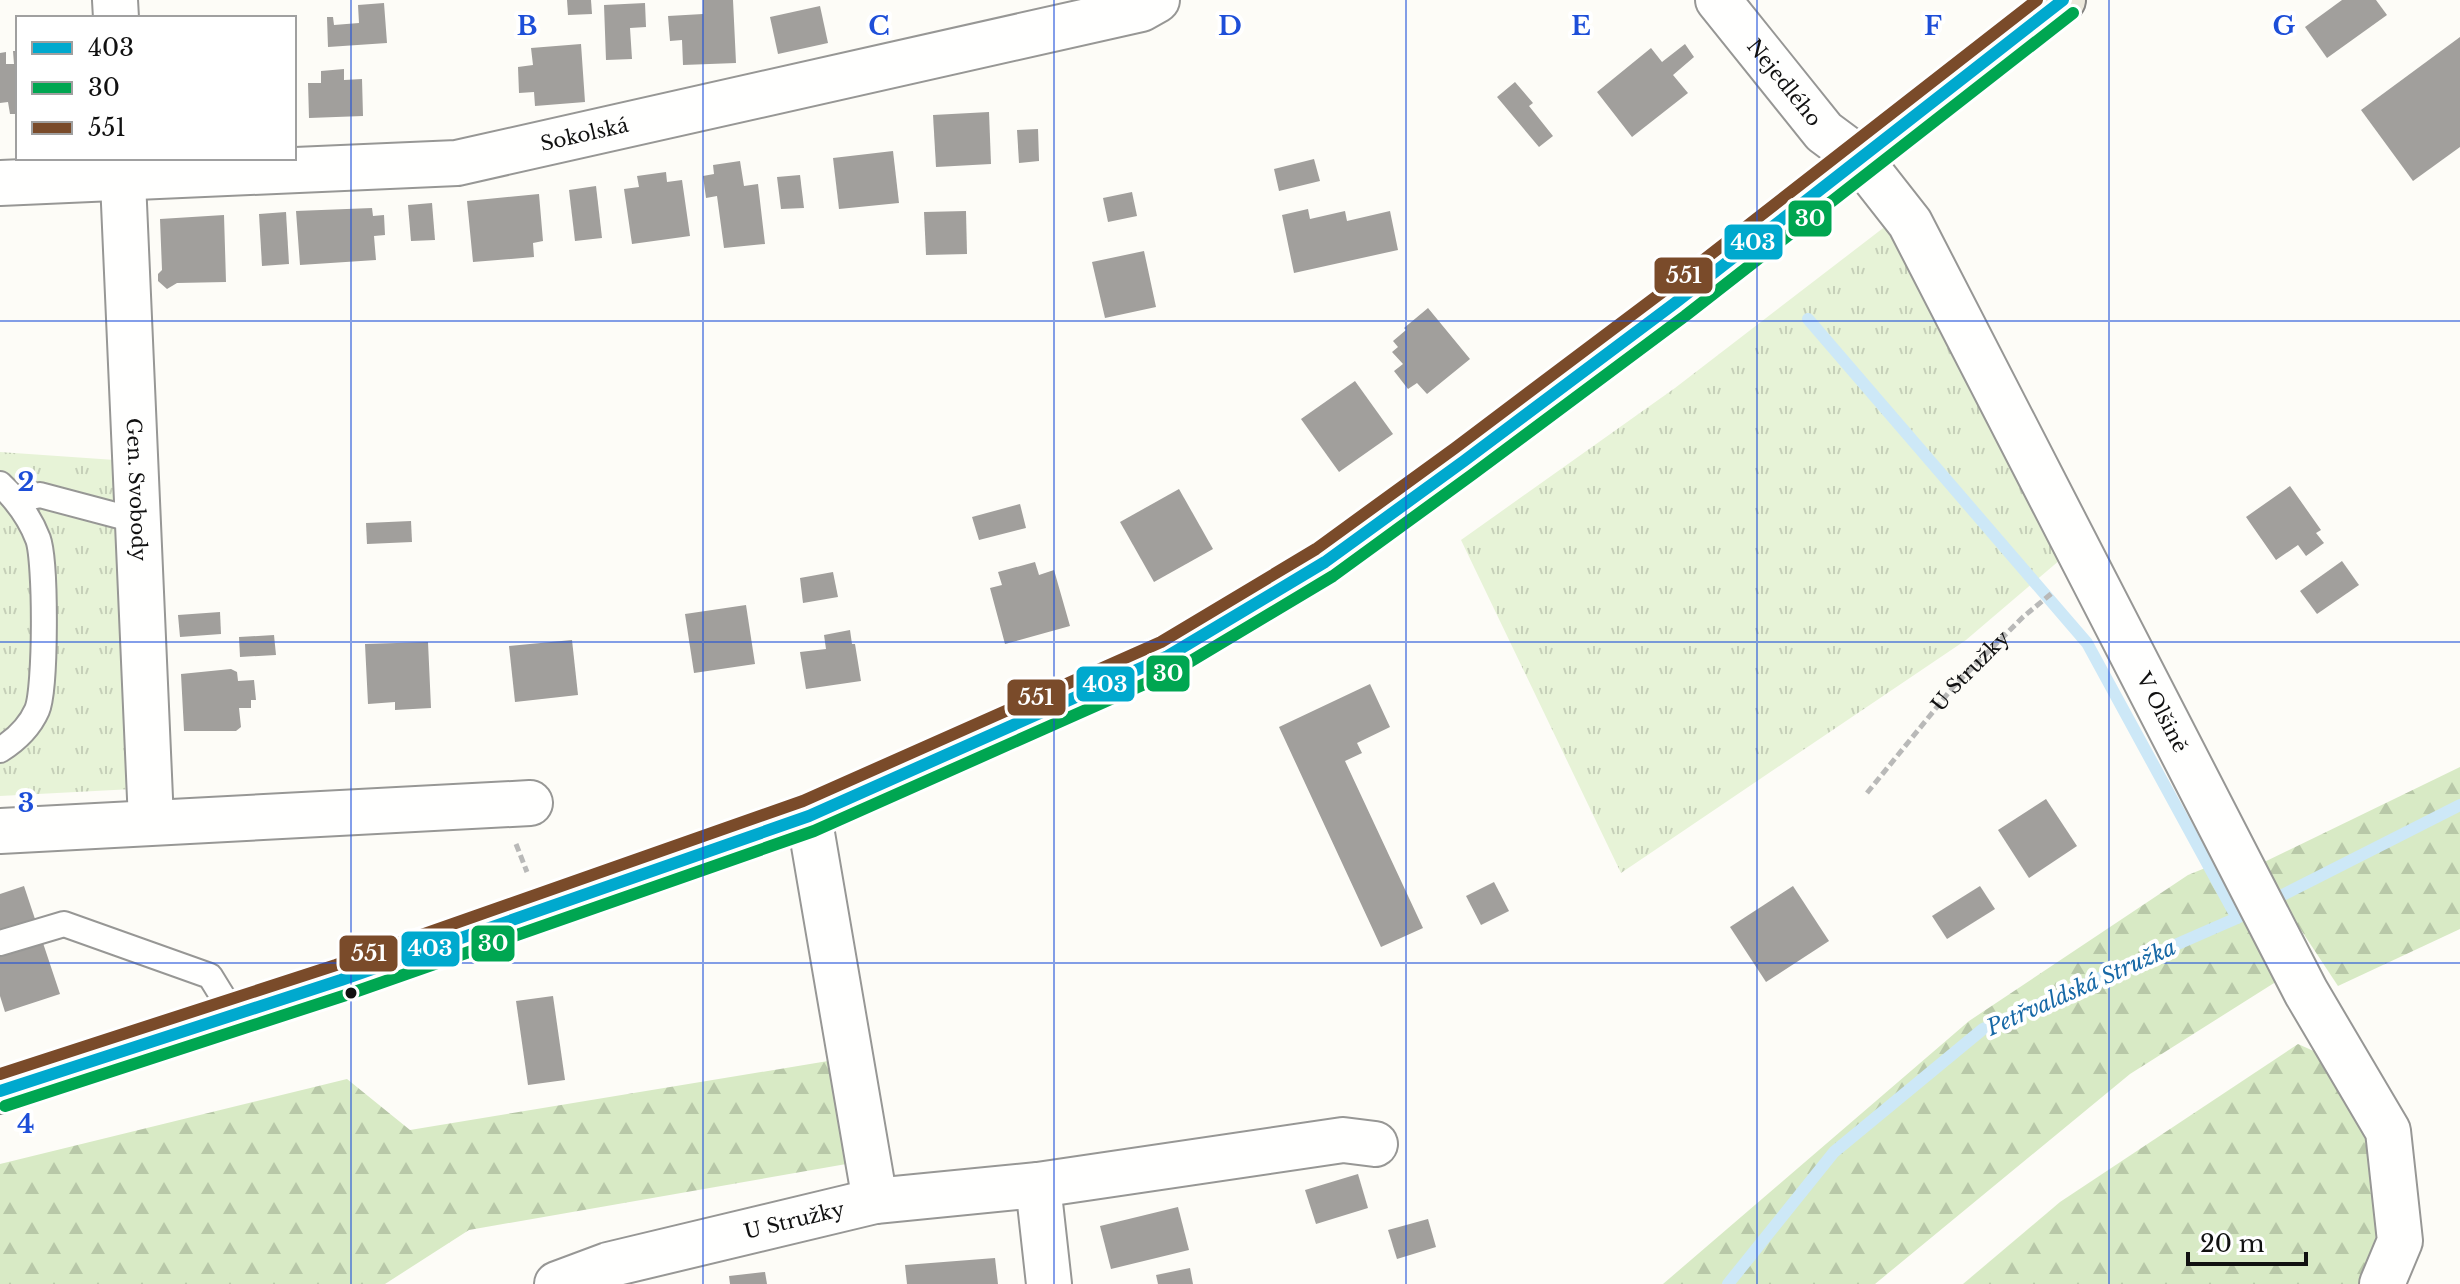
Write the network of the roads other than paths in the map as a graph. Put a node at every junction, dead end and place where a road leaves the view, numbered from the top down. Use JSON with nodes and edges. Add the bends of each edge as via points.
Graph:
{"nodes":[{"id":1,"x":1157,"y":0,"type":"edge"},
{"id":2,"x":1718,"y":0,"type":"edge"},
{"id":3,"x":2063,"y":0,"type":"edge"},
{"id":4,"x":1859,"y":158,"type":"junction"},
{"id":5,"x":123,"y":168,"type":"edge"},
{"id":6,"x":0,"y":183,"type":"edge"},
{"id":7,"x":9,"y":492,"type":"edge"},
{"id":8,"x":138,"y":521,"type":"junction"},
{"id":9,"x":0,"y":750,"type":"edge"},
{"id":10,"x":530,"y":803,"type":"dead end"},
{"id":11,"x":809,"y":816,"type":"junction"},
{"id":12,"x":151,"y":821,"type":"junction"},
{"id":13,"x":0,"y":831,"type":"edge"},
{"id":14,"x":0,"y":943,"type":"edge"},
{"id":15,"x":234,"y":1015,"type":"junction"},
{"id":16,"x":0,"y":1091,"type":"edge"},
{"id":17,"x":1375,"y":1144,"type":"dead end"},
{"id":18,"x":1038,"y":1185,"type":"junction"},
{"id":19,"x":875,"y":1201,"type":"junction"},
{"id":20,"x":557,"y":1284,"type":"edge"},
{"id":21,"x":1049,"y":1284,"type":"edge"},
{"id":22,"x":2382,"y":1284,"type":"edge"}],
"edges":[{"from":1,"to":5,"type":"street","name":"Sokolská","via":[[1141,9],[457,163]]},
{"from":2,"to":4,"type":"street","name":"Nejedlého","via":[[1824,132]]},
{"from":3,"to":4,"type":"main road"},
{"from":4,"to":11,"type":"main road","via":[[1675,303],[1325,562],[1168,656]]},
{"from":4,"to":22,"type":"street","name":"V Olšině","via":[[1910,223],[2306,992],[2388,1131],[2400,1241]]},
{"from":5,"to":6,"type":"street","name":"Sokolská"},
{"from":5,"to":8,"type":"street","name":"Gen. Svobody"},
{"from":7,"to":8,"type":"lane"},
{"from":7,"to":9,"type":"lane","via":[[39,541],[45,620],[38,708],[16,740]]},
{"from":8,"to":12,"type":"street","name":"Gen. Svobody"},
{"from":10,"to":12,"type":"street"},
{"from":11,"to":15,"type":"main road"},
{"from":11,"to":19,"type":"street"},
{"from":12,"to":13,"type":"street"},
{"from":14,"to":15,"type":"lane","via":[[64,924],[210,976]]},
{"from":15,"to":16,"type":"main road"},
{"from":17,"to":18,"type":"street","name":"U Stružky","via":[[1343,1140]]},
{"from":18,"to":19,"type":"street","name":"U Stružky"},
{"from":18,"to":21,"type":"street"},
{"from":19,"to":20,"type":"street","name":"U Stružky","via":[[608,1265]]}]}
